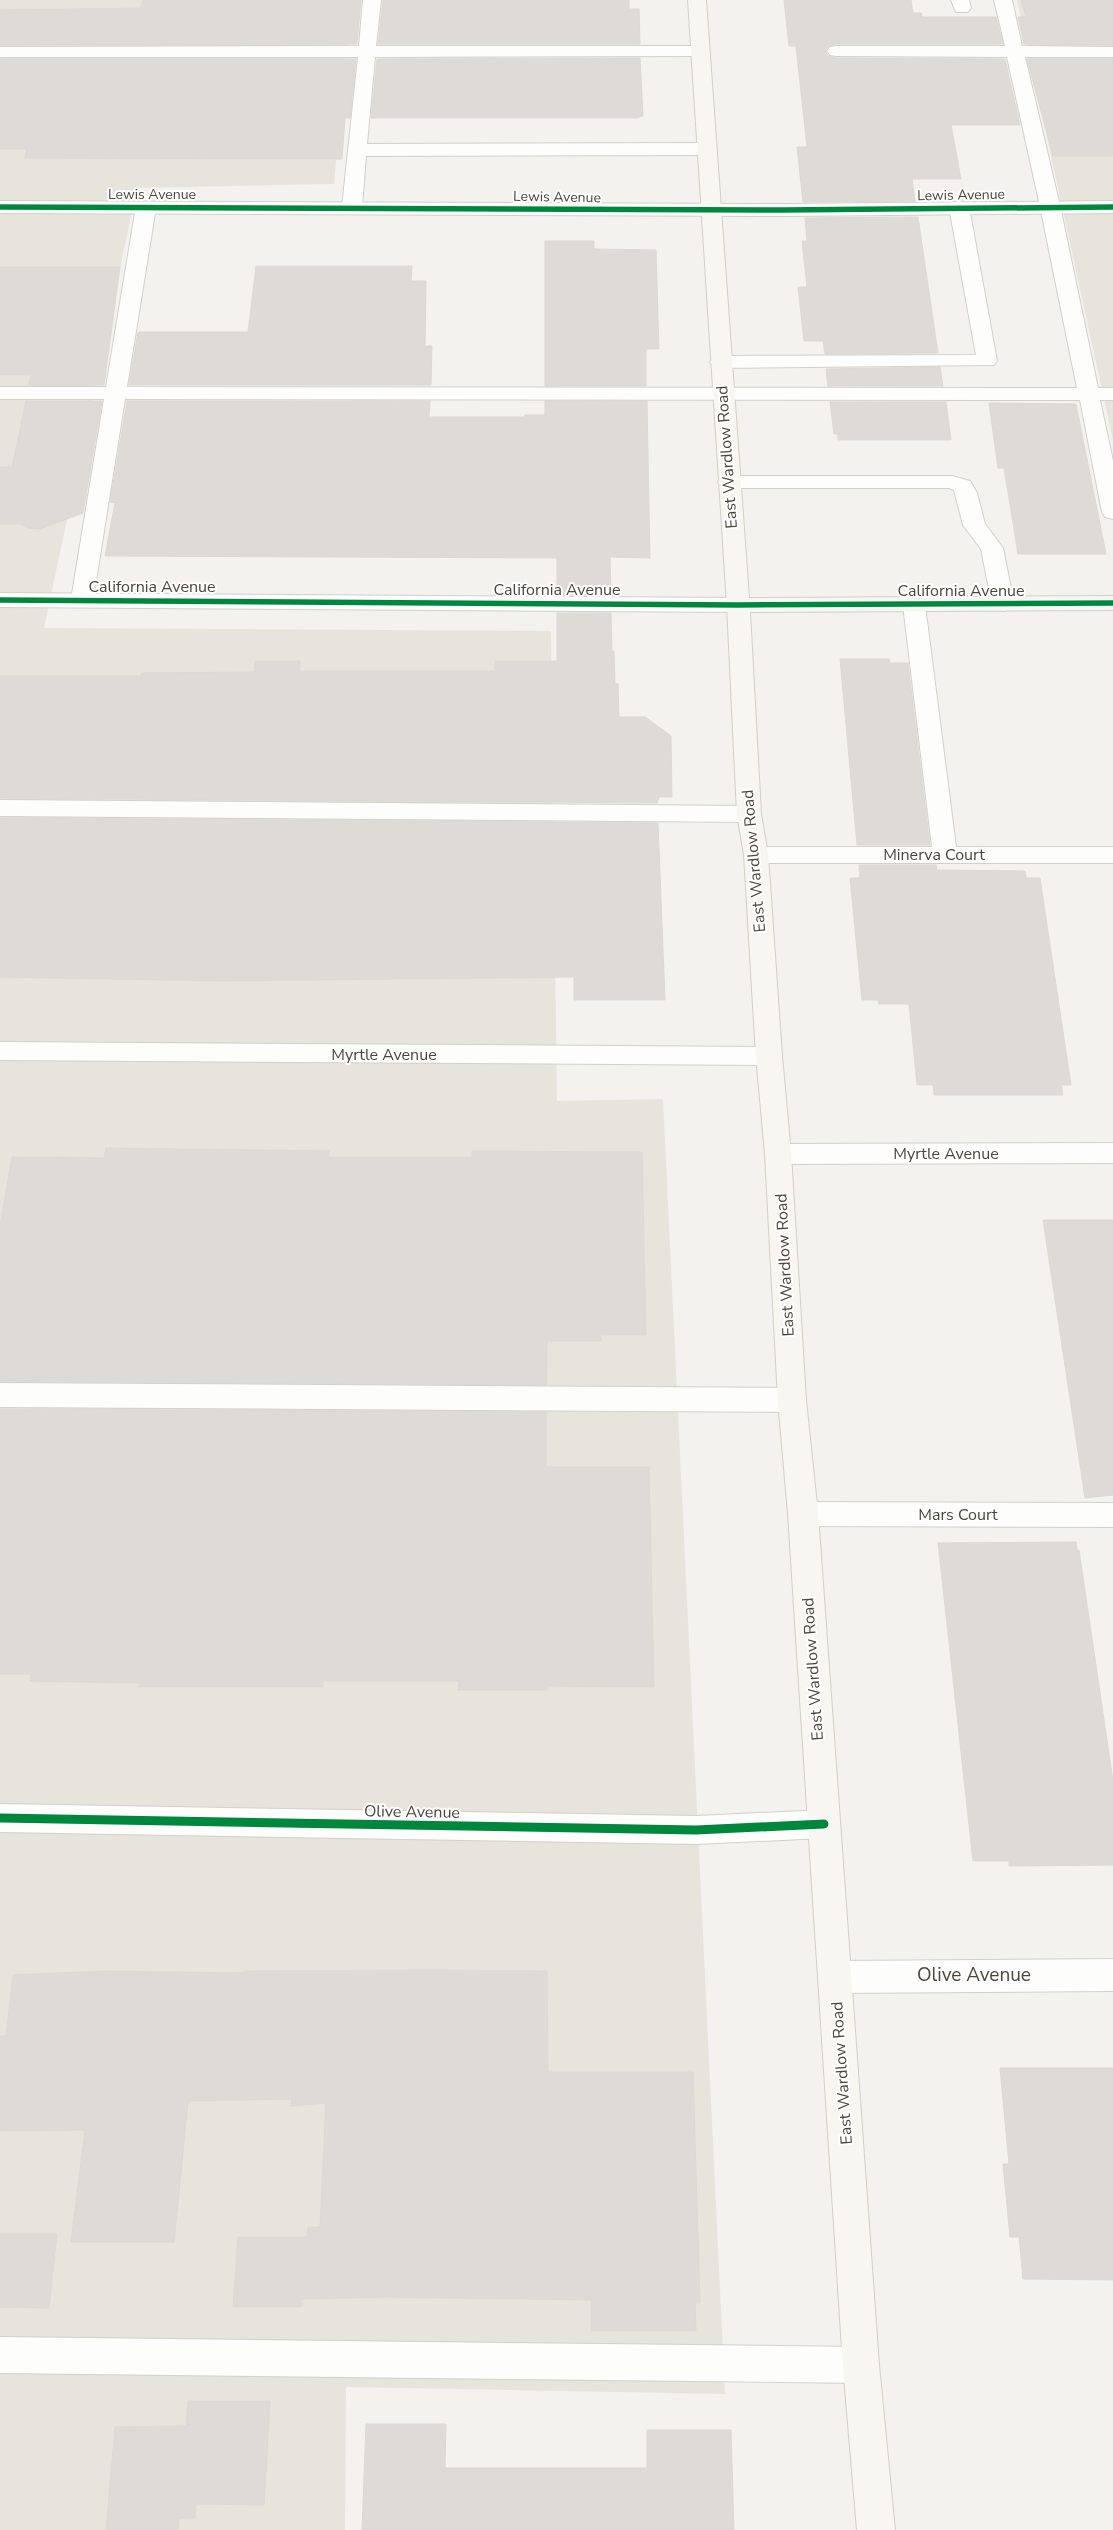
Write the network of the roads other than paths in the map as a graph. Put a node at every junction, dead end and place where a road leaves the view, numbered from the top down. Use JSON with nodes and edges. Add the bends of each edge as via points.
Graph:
{"nodes":[{"id":1,"x":372,"y":0,"type":"edge"},
{"id":2,"x":697,"y":0,"type":"edge"},
{"id":3,"x":1003,"y":0,"type":"edge"},
{"id":4,"x":700,"y":51,"type":"junction"},
{"id":5,"x":836,"y":51,"type":"dead end"},
{"id":6,"x":1015,"y":51,"type":"junction"},
{"id":7,"x":0,"y":52,"type":"edge"},
{"id":8,"x":367,"y":52,"type":"junction"},
{"id":9,"x":1113,"y":52,"type":"edge"},
{"id":10,"x":706,"y":149,"type":"junction"},
{"id":11,"x":358,"y":150,"type":"junction"},
{"id":12,"x":1050,"y":206,"type":"junction"},
{"id":13,"x":1113,"y":206,"type":"edge"},
{"id":14,"x":0,"y":207,"type":"edge"},
{"id":15,"x":146,"y":207,"type":"junction"},
{"id":16,"x":352,"y":207,"type":"junction"},
{"id":17,"x":959,"y":207,"type":"junction"},
{"id":18,"x":712,"y":210,"type":"junction"},
{"id":19,"x":720,"y":362,"type":"junction"},
{"id":20,"x":0,"y":392,"type":"edge"},
{"id":21,"x":115,"y":393,"type":"junction"},
{"id":22,"x":723,"y":394,"type":"junction"},
{"id":23,"x":1089,"y":394,"type":"junction"},
{"id":24,"x":1113,"y":394,"type":"edge"},
{"id":25,"x":729,"y":482,"type":"junction"},
{"id":26,"x":1113,"y":512,"type":"edge"},
{"id":27,"x":0,"y":600,"type":"edge"},
{"id":28,"x":82,"y":600,"type":"junction"},
{"id":29,"x":1113,"y":603,"type":"edge"},
{"id":30,"x":1004,"y":604,"type":"junction"},
{"id":31,"x":738,"y":605,"type":"junction"},
{"id":32,"x":914,"y":605,"type":"junction"},
{"id":33,"x":0,"y":808,"type":"edge"},
{"id":34,"x":749,"y":814,"type":"junction"},
{"id":35,"x":756,"y":855,"type":"junction"},
{"id":36,"x":945,"y":855,"type":"junction"},
{"id":37,"x":1113,"y":855,"type":"edge"},
{"id":38,"x":0,"y":1051,"type":"edge"},
{"id":39,"x":769,"y":1056,"type":"junction"},
{"id":40,"x":1113,"y":1153,"type":"edge"},
{"id":41,"x":778,"y":1154,"type":"junction"},
{"id":42,"x":0,"y":1395,"type":"edge"},
{"id":43,"x":792,"y":1400,"type":"junction"},
{"id":44,"x":803,"y":1514,"type":"junction"},
{"id":45,"x":1113,"y":1515,"type":"edge"},
{"id":46,"x":0,"y":1818,"type":"edge"},
{"id":47,"x":824,"y":1824,"type":"junction"},
{"id":48,"x":1113,"y":1975,"type":"edge"},
{"id":49,"x":835,"y":1977,"type":"junction"},
{"id":50,"x":0,"y":2355,"type":"edge"},
{"id":51,"x":861,"y":2364,"type":"junction"},
{"id":52,"x":876,"y":2530,"type":"edge"}],
"edges":[{"from":1,"to":8,"type":"street"},
{"from":2,"to":4,"type":"main road","name":"East Wardlow Road"},
{"from":3,"to":6,"type":"street"},
{"from":4,"to":8,"type":"street"},
{"from":4,"to":10,"type":"main road","name":"East Wardlow Road"},
{"from":5,"to":6,"type":"street"},
{"from":6,"to":9,"type":"street"},
{"from":6,"to":12,"type":"street"},
{"from":7,"to":8,"type":"street"},
{"from":8,"to":11,"type":"street"},
{"from":10,"to":11,"type":"street"},
{"from":10,"to":18,"type":"main road","name":"East Wardlow Road"},
{"from":11,"to":16,"type":"street"},
{"from":12,"to":13,"type":"street","name":"Lewis Avenue"},
{"from":12,"to":17,"type":"street","name":"Lewis Avenue"},
{"from":12,"to":23,"type":"street"},
{"from":14,"to":15,"type":"street","name":"Lewis Avenue"},
{"from":15,"to":16,"type":"street","name":"Lewis Avenue"},
{"from":15,"to":21,"type":"street"},
{"from":16,"to":18,"type":"street","name":"Lewis Avenue"},
{"from":17,"to":18,"type":"street","name":"Lewis Avenue"},
{"from":17,"to":19,"type":"street","via":[[987,361]]},
{"from":18,"to":19,"type":"main road","name":"East Wardlow Road"},
{"from":19,"to":22,"type":"main road","name":"East Wardlow Road"},
{"from":20,"to":21,"type":"street"},
{"from":21,"to":22,"type":"street"},
{"from":21,"to":28,"type":"street"},
{"from":22,"to":23,"type":"street"},
{"from":22,"to":25,"type":"main road","name":"East Wardlow Road"},
{"from":23,"to":24,"type":"street"},
{"from":23,"to":26,"type":"street"},
{"from":25,"to":30,"type":"street","via":[[952,482],[962,486],[974,525],[992,548]]},
{"from":25,"to":31,"type":"main road","name":"East Wardlow Road"},
{"from":27,"to":28,"type":"street","name":"California Avenue"},
{"from":28,"to":31,"type":"street","name":"California Avenue"},
{"from":29,"to":30,"type":"main road","name":"California Avenue"},
{"from":30,"to":32,"type":"main road","name":"California Avenue"},
{"from":31,"to":32,"type":"main road","name":"California Avenue"},
{"from":31,"to":34,"type":"main road","name":"East Wardlow Road"},
{"from":32,"to":36,"type":"street"},
{"from":33,"to":34,"type":"street"},
{"from":34,"to":35,"type":"main road","name":"East Wardlow Road"},
{"from":35,"to":36,"type":"street","name":"Minerva Court"},
{"from":35,"to":39,"type":"main road","name":"East Wardlow Road"},
{"from":36,"to":37,"type":"street","name":"Minerva Court"},
{"from":38,"to":39,"type":"street","name":"Myrtle Avenue"},
{"from":39,"to":41,"type":"main road","name":"East Wardlow Road"},
{"from":40,"to":41,"type":"street","name":"Myrtle Avenue"},
{"from":41,"to":43,"type":"main road","name":"East Wardlow Road"},
{"from":42,"to":43,"type":"street"},
{"from":43,"to":44,"type":"main road","name":"East Wardlow Road"},
{"from":44,"to":45,"type":"street","name":"Mars Court"},
{"from":44,"to":47,"type":"main road","name":"East Wardlow Road"},
{"from":46,"to":47,"type":"street","name":"Olive Avenue","via":[[696,1830]]},
{"from":47,"to":49,"type":"main road","name":"East Wardlow Road"},
{"from":48,"to":49,"type":"street","name":"Olive Avenue"},
{"from":49,"to":51,"type":"main road","name":"East Wardlow Road"},
{"from":50,"to":51,"type":"street"},
{"from":51,"to":52,"type":"main road","name":"East Wardlow Road"}]}
